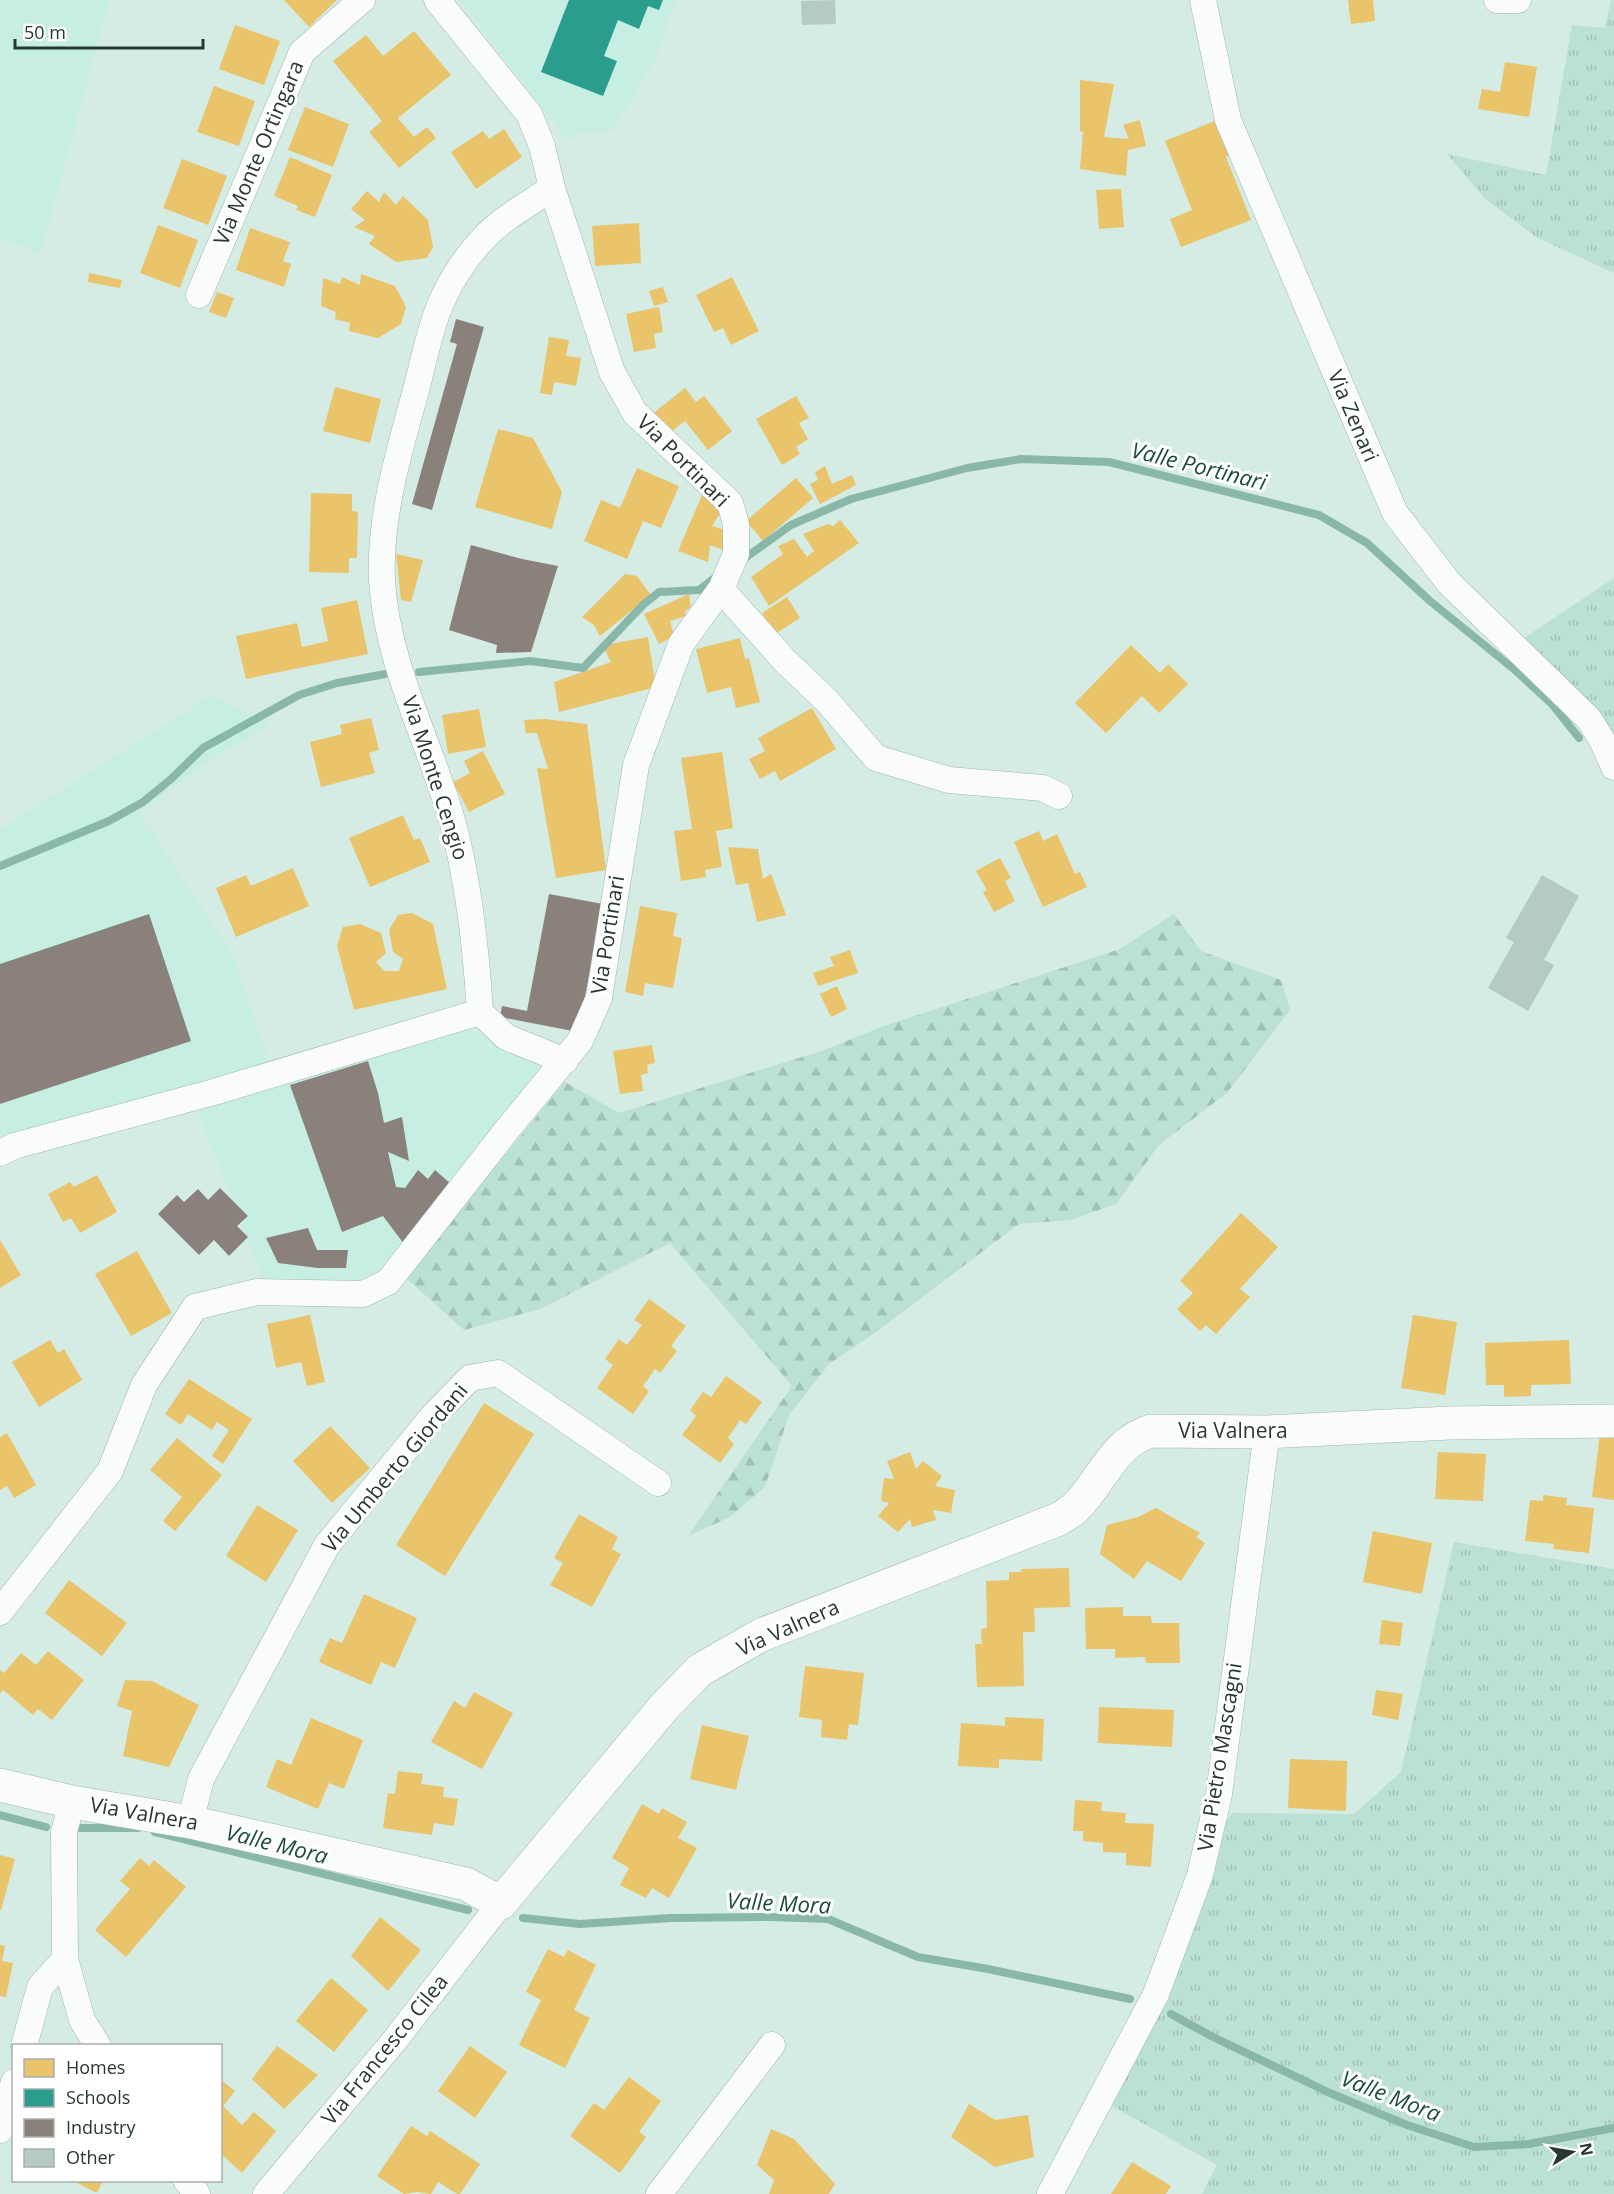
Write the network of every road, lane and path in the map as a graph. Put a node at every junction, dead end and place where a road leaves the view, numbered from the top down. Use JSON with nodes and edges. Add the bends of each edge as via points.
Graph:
{"nodes":[{"id":1,"x":362,"y":0,"type":"edge"},
{"id":2,"x":437,"y":0,"type":"edge"},
{"id":3,"x":1203,"y":0,"type":"edge"},
{"id":4,"x":1497,"y":0,"type":"edge"},
{"id":5,"x":1518,"y":0,"type":"edge"},
{"id":6,"x":552,"y":188,"type":"junction"},
{"id":7,"x":199,"y":295,"type":"dead end"},
{"id":8,"x":721,"y":589,"type":"junction"},
{"id":9,"x":1614,"y":767,"type":"edge"},
{"id":10,"x":1059,"y":796,"type":"dead end"},
{"id":11,"x":480,"y":1012,"type":"junction"},
{"id":12,"x":565,"y":1061,"type":"junction"},
{"id":13,"x":5,"y":1146,"type":"edge"},
{"id":14,"x":1614,"y":1421,"type":"edge"},
{"id":15,"x":1267,"y":1432,"type":"junction"},
{"id":16,"x":658,"y":1483,"type":"dead end"},
{"id":17,"x":0,"y":1612,"type":"edge"},
{"id":18,"x":0,"y":1785,"type":"edge"},
{"id":19,"x":72,"y":1802,"type":"junction"},
{"id":20,"x":190,"y":1822,"type":"junction"},
{"id":21,"x":501,"y":1903,"type":"junction"},
{"id":22,"x":65,"y":1959,"type":"junction"},
{"id":23,"x":25,"y":2044,"type":"edge"},
{"id":24,"x":97,"y":2044,"type":"edge"},
{"id":25,"x":772,"y":2045,"type":"dead end"},
{"id":26,"x":12,"y":2089,"type":"edge"},
{"id":27,"x":0,"y":2130,"type":"edge"},
{"id":28,"x":187,"y":2182,"type":"edge"},
{"id":29,"x":197,"y":2194,"type":"edge"},
{"id":30,"x":266,"y":2194,"type":"edge"},
{"id":31,"x":659,"y":2194,"type":"edge"},
{"id":32,"x":1050,"y":2194,"type":"edge"}],
"edges":[{"from":1,"to":7,"type":"street","name":"Via Monte Ortingara","via":[[302,52]]},
{"from":2,"to":6,"type":"street","name":"Via Portinari","via":[[529,114]]},
{"from":3,"to":9,"type":"street","name":"Via Zenari","via":[[1228,120],[1395,513],[1449,583],[1589,719]]},
{"from":4,"to":5,"type":"street"},
{"from":6,"to":8,"type":"street","name":"Via Portinari","via":[[612,372],[635,413],[730,503],[736,524],[736,554]]},
{"from":6,"to":11,"type":"street","name":"Via Monte Cengio","via":[[483,239],[459,269],[440,304],[386,512],[382,581],[394,655],[452,820],[464,870]]},
{"from":8,"to":10,"type":"street","via":[[876,758],[949,780],[1043,788]]},
{"from":8,"to":12,"type":"street","name":"Via Portinari","via":[[681,644],[636,765],[599,999],[580,1041]]},
{"from":11,"to":12,"type":"street","via":[[506,1037]]},
{"from":11,"to":13,"type":"street","via":[[214,1092]]},
{"from":12,"to":17,"type":"street","name":"Via Portinari","via":[[388,1282],[363,1294],[256,1292],[195,1307],[144,1385],[110,1471]]},
{"from":14,"to":15,"type":"street","name":"Via Valnera","via":[[1450,1423]]},
{"from":15,"to":21,"type":"street","name":"Via Valnera","via":[[1151,1431],[1136,1436],[1120,1449],[1076,1507],[1059,1519],[761,1635],[700,1670],[664,1707]]},
{"from":15,"to":32,"type":"street","name":"Via Pietro Mascagni","via":[[1219,1794],[1200,1875],[1156,1994]]},
{"from":16,"to":20,"type":"street","name":"Via Umberto Giordani","via":[[498,1373],[470,1378],[433,1416],[327,1545],[201,1779]]},
{"from":18,"to":19,"type":"street","name":"Via Valnera"},
{"from":19,"to":20,"type":"street","name":"Via Valnera"},
{"from":19,"to":22,"type":"street","via":[[64,1832]]},
{"from":20,"to":21,"type":"street","name":"Via Valnera","via":[[466,1884]]},
{"from":21,"to":30,"type":"street","name":"Via Francesco Cilea","via":[[395,2040]]},
{"from":22,"to":23,"type":"street","via":[[40,1987]]},
{"from":22,"to":24,"type":"street","via":[[82,2020]]},
{"from":25,"to":31,"type":"street"},
{"from":26,"to":27,"type":"street"},
{"from":28,"to":29,"type":"street"}]}
